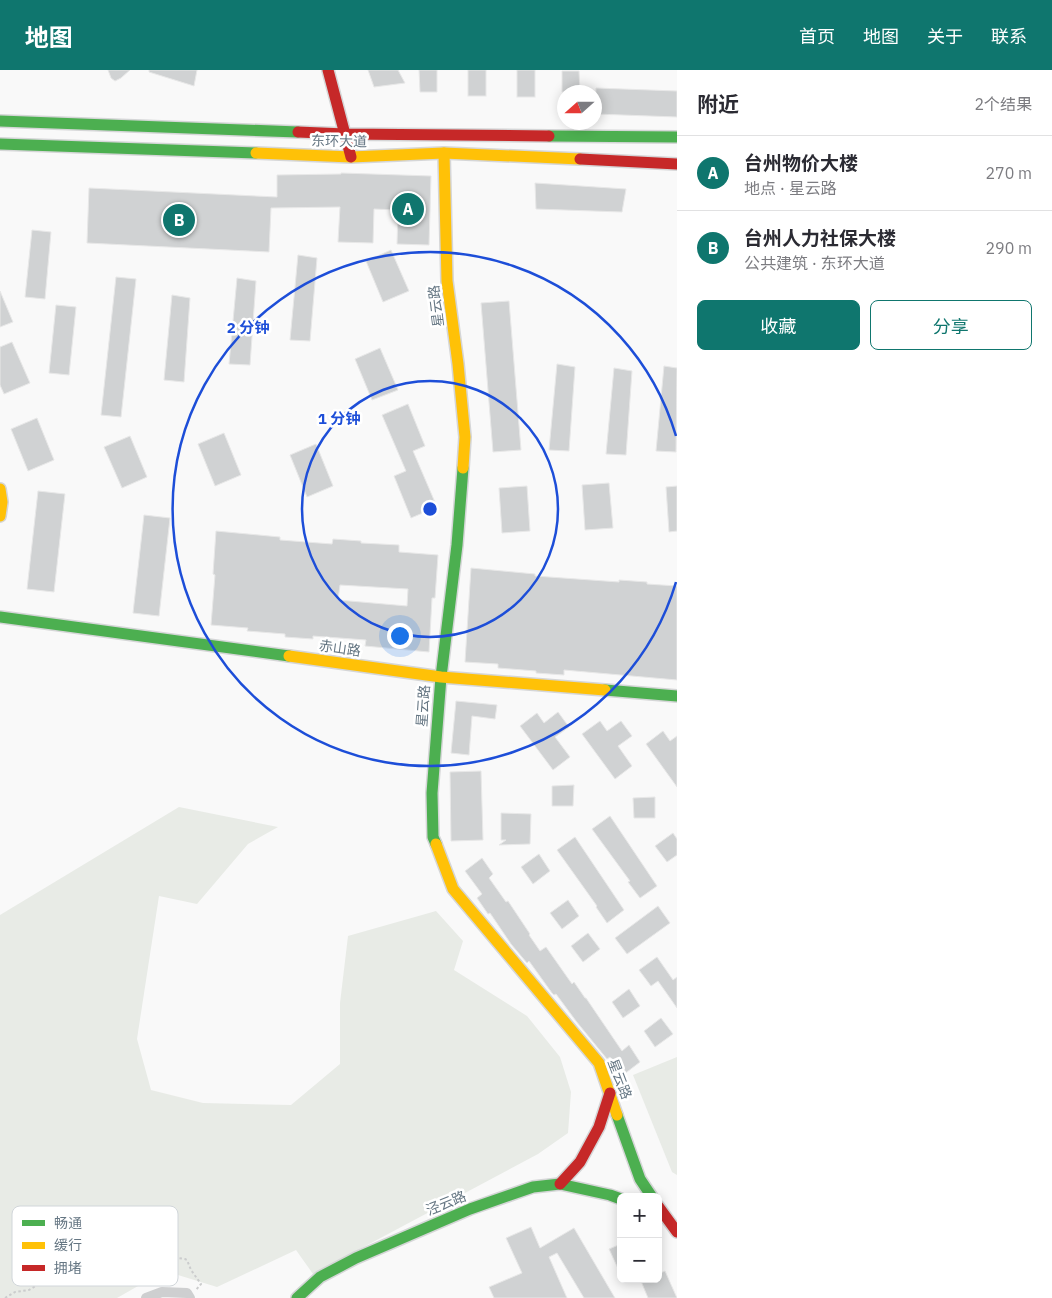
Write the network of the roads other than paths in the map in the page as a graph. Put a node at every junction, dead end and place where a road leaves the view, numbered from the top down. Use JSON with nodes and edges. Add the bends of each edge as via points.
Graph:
{"nodes":[{"id":1,"x":328,"y":70,"type":"edge"},
{"id":2,"x":0,"y":121,"type":"edge"},
{"id":3,"x":346,"y":134,"type":"junction"},
{"id":4,"x":677,"y":137,"type":"edge"},
{"id":5,"x":0,"y":144,"type":"edge"},
{"id":6,"x":444,"y":153,"type":"junction"},
{"id":7,"x":351,"y":157,"type":"junction"},
{"id":8,"x":677,"y":164,"type":"edge"},
{"id":9,"x":0,"y":489,"type":"edge"},
{"id":10,"x":0,"y":516,"type":"edge"},
{"id":11,"x":0,"y":616,"type":"edge"},
{"id":12,"x":441,"y":677,"type":"junction"},
{"id":13,"x":677,"y":696,"type":"edge"},
{"id":14,"x":610,"y":1094,"type":"junction"},
{"id":15,"x":560,"y":1184,"type":"junction"},
{"id":16,"x":649,"y":1193,"type":"edge"},
{"id":17,"x":617,"y":1198,"type":"edge"},
{"id":18,"x":662,"y":1215,"type":"edge"},
{"id":19,"x":677,"y":1232,"type":"edge"},
{"id":20,"x":193,"y":1294,"type":"edge"},
{"id":21,"x":146,"y":1298,"type":"edge"},
{"id":22,"x":298,"y":1298,"type":"edge"}],
"edges":[{"from":1,"to":3,"type":"street"},
{"from":2,"to":3,"type":"street","name":"东环大道"},
{"from":3,"to":4,"type":"street","name":"东环大道"},
{"from":3,"to":7,"type":"street"},
{"from":5,"to":7,"type":"street","name":"东环大道"},
{"from":6,"to":7,"type":"street","name":"东环大道"},
{"from":6,"to":8,"type":"street","name":"东环大道"},
{"from":6,"to":12,"type":"street","name":"星云路","via":[[447,281],[465,437],[457,545]]},
{"from":9,"to":10,"type":"street"},
{"from":11,"to":12,"type":"street","name":"赤山路"},
{"from":12,"to":13,"type":"street","name":"赤山路"},
{"from":12,"to":14,"type":"street","name":"星云路","via":[[432,793],[434,837],[453,889],[599,1063]]},
{"from":14,"to":15,"type":"street","via":[[599,1127],[580,1162]]},
{"from":14,"to":16,"type":"street","name":"星云路","via":[[640,1180]]},
{"from":15,"to":17,"type":"street","name":"泾云路"},
{"from":15,"to":22,"type":"street","name":"泾云路","via":[[533,1187],[470,1209],[356,1258],[320,1277]]},
{"from":18,"to":19,"type":"street"},
{"from":20,"to":21,"type":"street","via":[[162,1292]]}]}
